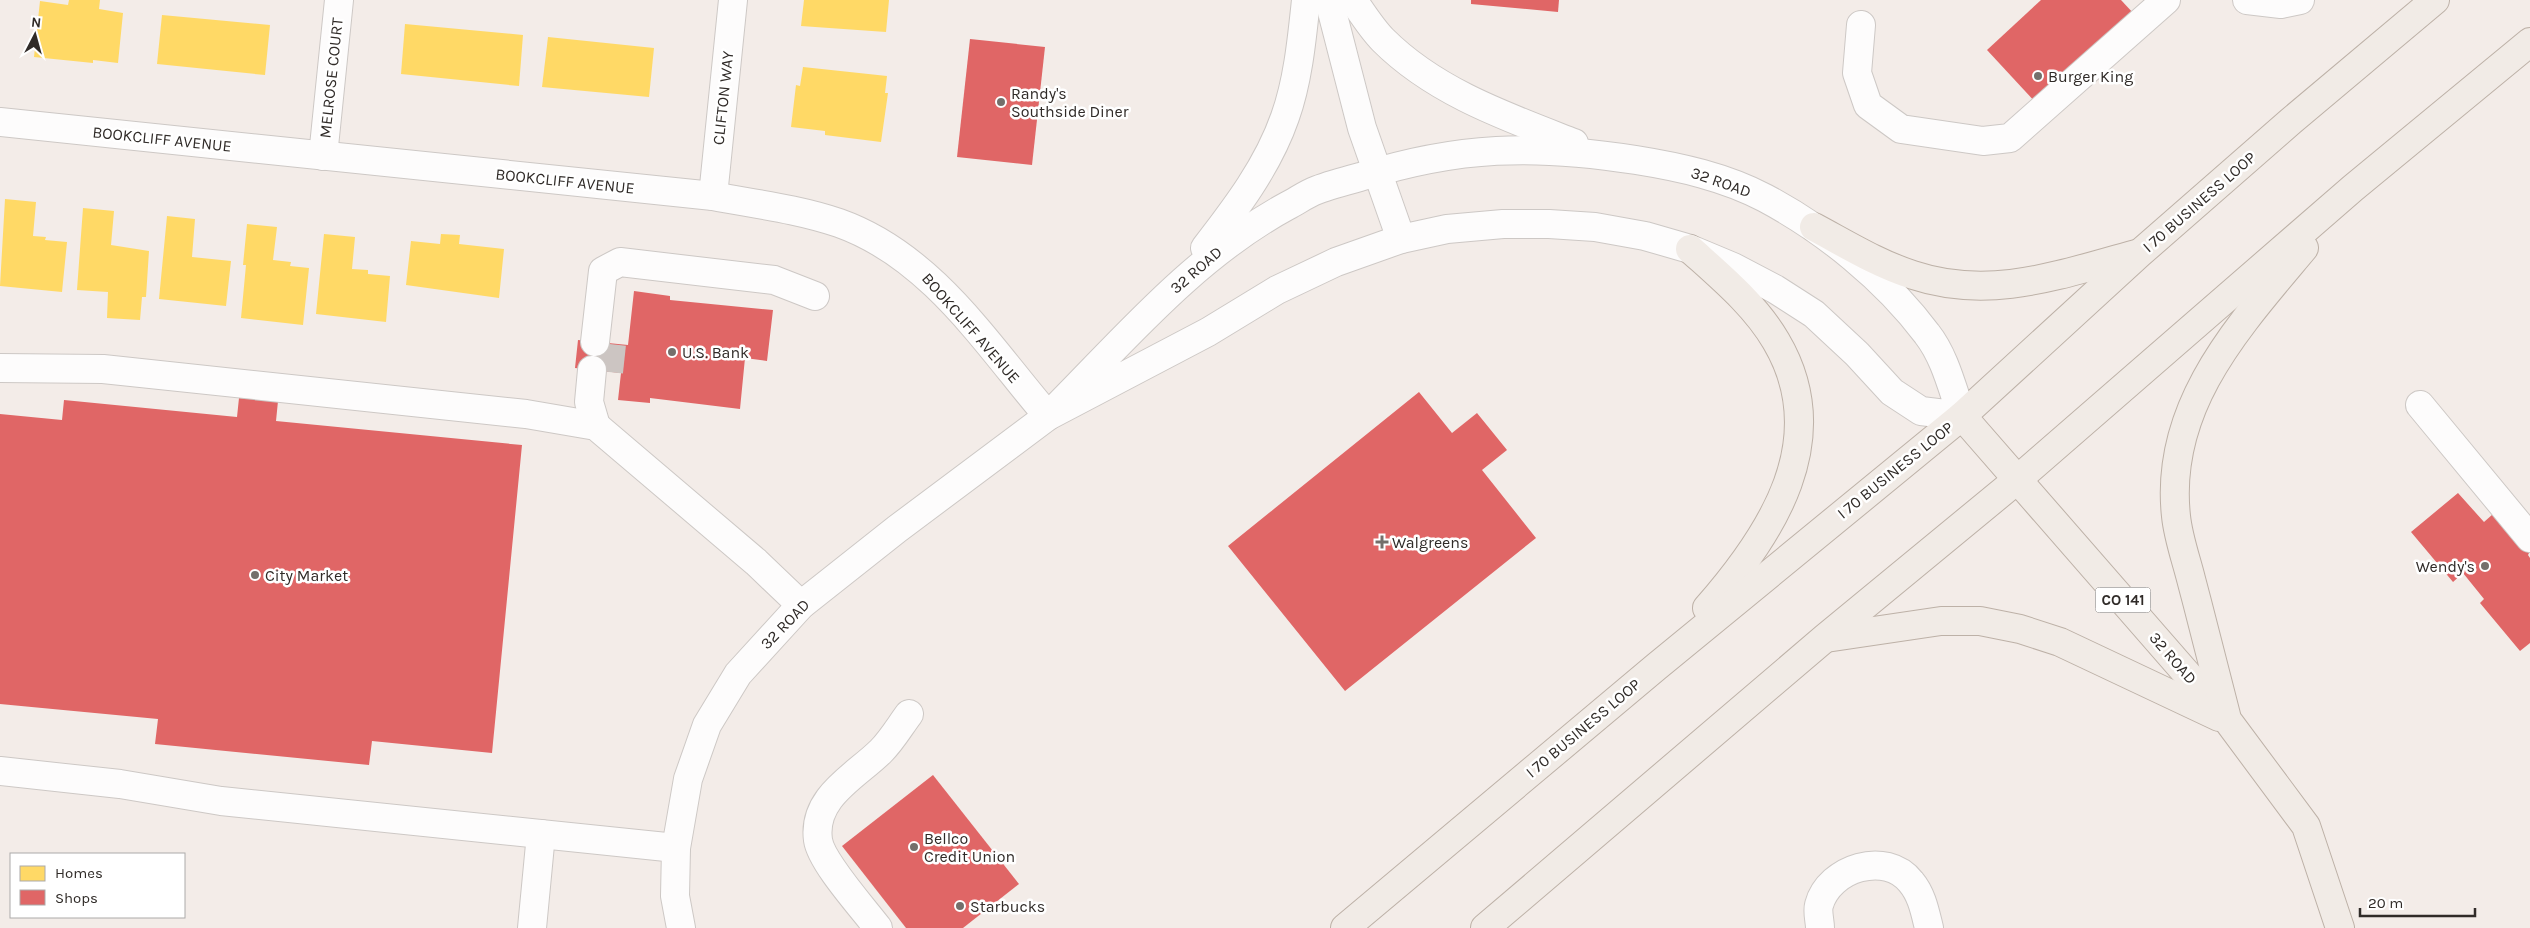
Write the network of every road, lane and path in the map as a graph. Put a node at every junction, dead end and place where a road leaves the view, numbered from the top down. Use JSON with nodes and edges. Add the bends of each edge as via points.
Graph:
{"nodes":[{"id":1,"x":339,"y":0,"type":"edge"},
{"id":2,"x":733,"y":0,"type":"edge"},
{"id":3,"x":1306,"y":0,"type":"edge"},
{"id":4,"x":1328,"y":0,"type":"edge"},
{"id":5,"x":1353,"y":0,"type":"edge"},
{"id":6,"x":2166,"y":0,"type":"edge"},
{"id":7,"x":2247,"y":0,"type":"edge"},
{"id":8,"x":2300,"y":0,"type":"edge"},
{"id":9,"x":2435,"y":0,"type":"edge"},
{"id":10,"x":1861,"y":26,"type":"dead end"},
{"id":11,"x":2530,"y":42,"type":"edge"},
{"id":12,"x":0,"y":122,"type":"edge"},
{"id":13,"x":1604,"y":155,"type":"junction"},
{"id":14,"x":323,"y":156,"type":"junction"},
{"id":15,"x":1377,"y":171,"type":"junction"},
{"id":16,"x":2353,"y":188,"type":"junction"},
{"id":17,"x":713,"y":196,"type":"junction"},
{"id":18,"x":1814,"y":227,"type":"junction"},
{"id":19,"x":1401,"y":239,"type":"junction"},
{"id":20,"x":1690,"y":249,"type":"junction"},
{"id":21,"x":2140,"y":254,"type":"junction"},
{"id":22,"x":1176,"y":286,"type":"junction"},
{"id":23,"x":815,"y":296,"type":"dead end"},
{"id":24,"x":604,"y":343,"type":"tunnel mouth"},
{"id":25,"x":0,"y":368,"type":"edge"},
{"id":26,"x":601,"y":371,"type":"tunnel mouth"},
{"id":27,"x":2420,"y":405,"type":"dead end"},
{"id":28,"x":1048,"y":416,"type":"junction"},
{"id":29,"x":1962,"y":416,"type":"junction"},
{"id":30,"x":596,"y":426,"type":"junction"},
{"id":31,"x":2018,"y":479,"type":"junction"},
{"id":32,"x":2530,"y":538,"type":"edge"},
{"id":33,"x":801,"y":605,"type":"junction"},
{"id":34,"x":1825,"y":638,"type":"junction"},
{"id":35,"x":1656,"y":667,"type":"junction"},
{"id":36,"x":908,"y":714,"type":"dead end"},
{"id":37,"x":2228,"y":721,"type":"junction"},
{"id":38,"x":0,"y":771,"type":"edge"},
{"id":39,"x":541,"y":834,"type":"junction"},
{"id":40,"x":676,"y":848,"type":"junction"},
{"id":41,"x":532,"y":928,"type":"edge"},
{"id":42,"x":681,"y":928,"type":"edge"},
{"id":43,"x":878,"y":928,"type":"edge"},
{"id":44,"x":1345,"y":928,"type":"edge"},
{"id":45,"x":1485,"y":928,"type":"edge"},
{"id":46,"x":1820,"y":928,"type":"edge"},
{"id":47,"x":1929,"y":928,"type":"edge"},
{"id":48,"x":2340,"y":928,"type":"edge"}],
"edges":[{"from":1,"to":14,"type":"street","name":"MELROSE COURT"},
{"from":2,"to":17,"type":"street","name":"CLIFTON WAY"},
{"from":3,"to":22,"type":"street","via":[[1286,117],[1276,140],[1253,185]]},
{"from":4,"to":15,"type":"street","via":[[1362,128]]},
{"from":5,"to":13,"type":"street","via":[[1382,39],[1411,65],[1486,108]]},
{"from":6,"to":10,"type":"street","via":[[2010,138],[1983,141],[1902,129],[1868,105],[1857,73]]},
{"from":7,"to":8,"type":"street","via":[[2281,4]]},
{"from":9,"to":21,"type":"main road","name":"I 70 BUSINESS LOOP"},
{"from":11,"to":16,"type":"main road"},
{"from":12,"to":14,"type":"street","name":"BOOKCLIFF AVENUE"},
{"from":13,"to":15,"type":"street","name":"32 ROAD","via":[[1545,149],[1492,149],[1437,156]]},
{"from":13,"to":18,"type":"street","name":"32 ROAD","via":[[1664,164],[1716,177],[1763,197]]},
{"from":14,"to":17,"type":"street","name":"BOOKCLIFF AVENUE"},
{"from":15,"to":19,"type":"street"},
{"from":15,"to":22,"type":"street","name":"32 ROAD","via":[[1316,191],[1259,221],[1218,249]]},
{"from":16,"to":31,"type":"main road"},
{"from":16,"to":37,"type":"main road","via":[[2248,316],[2209,372],[2190,410],[2180,444],[2174,483],[2176,518]]},
{"from":17,"to":28,"type":"street","name":"BOOKCLIFF AVENUE","via":[[801,212],[840,224],[902,255],[953,303]]},
{"from":18,"to":21,"type":"main road","via":[[1912,275],[1945,284],[1979,287],[2012,286]]},
{"from":18,"to":29,"type":"street","name":"32 ROAD","via":[[1870,271],[1928,335],[1946,369]]},
{"from":19,"to":20,"type":"street","name":"32 ROAD","via":[[1447,229],[1549,224],[1595,227],[1645,236]]},
{"from":19,"to":28,"type":"street","name":"32 ROAD","via":[[1336,262],[1277,290],[1208,332]]},
{"from":20,"to":29,"type":"street","name":"32 ROAD","via":[[1775,289],[1814,314],[1892,392],[1921,411]]},
{"from":20,"to":35,"type":"main road","via":[[1737,292],[1776,341],[1794,384],[1798,438],[1786,493],[1768,528],[1727,586]]},
{"from":21,"to":29,"type":"main road","name":"I 70 BUSINESS LOOP"},
{"from":22,"to":28,"type":"street","name":"32 ROAD"},
{"from":23,"to":24,"type":"street","via":[[774,280],[620,262],[603,271]]},
{"from":25,"to":30,"type":"street","via":[[103,369],[526,414]]},
{"from":26,"to":30,"type":"street","via":[[605,405]]},
{"from":27,"to":32,"type":"street"},
{"from":28,"to":33,"type":"street","name":"32 ROAD","via":[[897,528]]},
{"from":29,"to":31,"type":"main road","name":"32 ROAD","number":"CO 141"},
{"from":29,"to":35,"type":"main road","name":"I 70 BUSINESS LOOP"},
{"from":30,"to":33,"type":"street","via":[[756,562]]},
{"from":31,"to":34,"type":"main road"},
{"from":31,"to":37,"type":"main road","name":"32 ROAD","number":"CO 141"},
{"from":33,"to":40,"type":"street","name":"32 ROAD","via":[[738,674],[707,725],[688,778]]},
{"from":34,"to":37,"type":"main road","via":[[1940,621],[1980,621],[2020,629],[2060,642]]},
{"from":34,"to":45,"type":"main road"},
{"from":35,"to":44,"type":"main road","name":"I 70 BUSINESS LOOP"},
{"from":36,"to":43,"type":"street","via":[[882,750],[834,792],[819,822],[818,840],[827,861]]},
{"from":37,"to":48,"type":"main road","name":"32 ROAD","number":"CO 141","via":[[2306,826]]},
{"from":38,"to":39,"type":"street","via":[[120,784],[221,801]]},
{"from":39,"to":40,"type":"street"},
{"from":39,"to":41,"type":"street"},
{"from":40,"to":42,"type":"street","name":"32 ROAD","via":[[675,896]]},
{"from":46,"to":47,"type":"street","via":[[1819,906],[1831,883],[1850,871],[1871,865],[1896,870],[1911,881],[1924,904]]}]}
